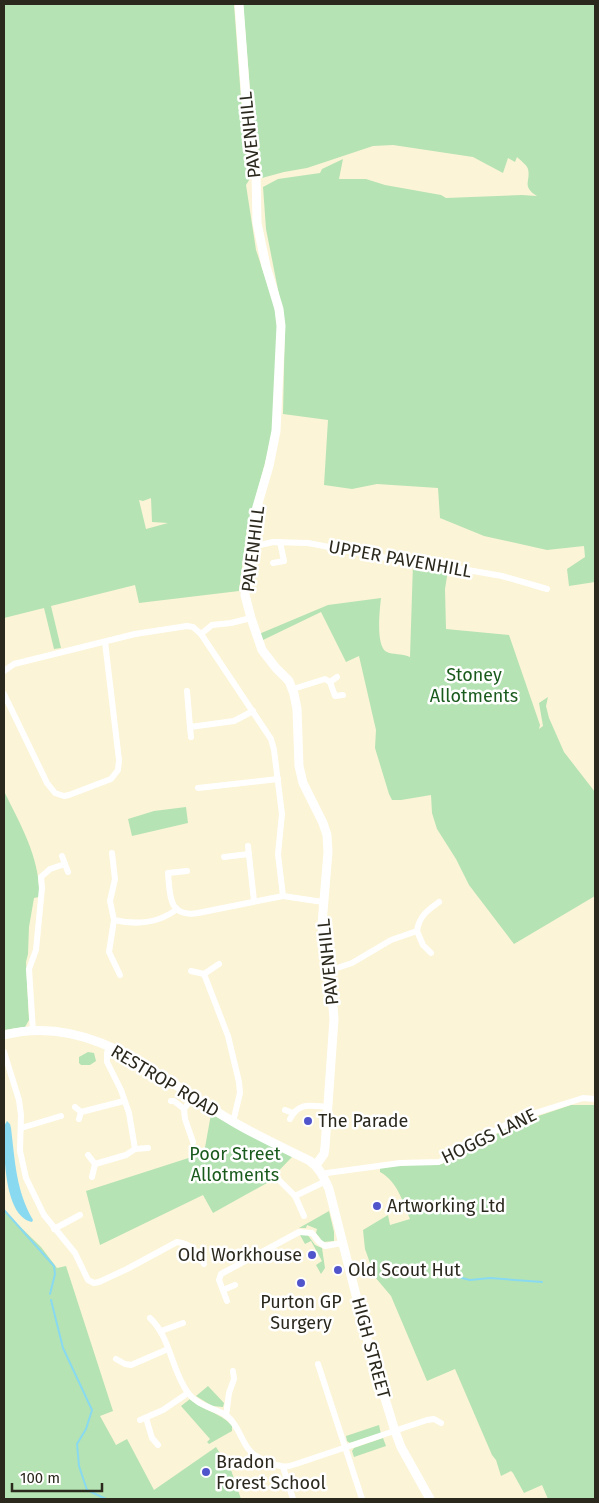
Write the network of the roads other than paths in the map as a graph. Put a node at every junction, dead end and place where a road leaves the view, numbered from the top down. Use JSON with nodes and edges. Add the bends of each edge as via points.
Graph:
{"nodes":[{"id":1,"x":239,"y":4,"type":"edge"},
{"id":2,"x":280,"y":542,"type":"junction"},
{"id":3,"x":251,"y":547,"type":"junction"},
{"id":4,"x":272,"y":563,"type":"dead end"},
{"id":5,"x":547,"y":589,"type":"dead end"},
{"id":6,"x":250,"y":618,"type":"junction"},
{"id":7,"x":201,"y":634,"type":"junction"},
{"id":8,"x":105,"y":642,"type":"junction"},
{"id":9,"x":4,"y":671,"type":"edge"},
{"id":10,"x":337,"y":676,"type":"dead end"},
{"id":11,"x":330,"y":682,"type":"junction"},
{"id":12,"x":293,"y":689,"type":"junction"},
{"id":13,"x":187,"y":691,"type":"dead end"},
{"id":14,"x":4,"y":694,"type":"edge"},
{"id":15,"x":343,"y":695,"type":"dead end"},
{"id":16,"x":253,"y":711,"type":"junction"},
{"id":17,"x":190,"y":727,"type":"junction"},
{"id":18,"x":191,"y":737,"type":"dead end"},
{"id":19,"x":278,"y":779,"type":"junction"},
{"id":20,"x":198,"y":788,"type":"dead end"},
{"id":21,"x":248,"y":846,"type":"dead end"},
{"id":22,"x":249,"y":854,"type":"junction"},
{"id":23,"x":62,"y":856,"type":"dead end"},
{"id":24,"x":111,"y":857,"type":"dead end"},
{"id":25,"x":224,"y":857,"type":"dead end"},
{"id":26,"x":65,"y":864,"type":"junction"},
{"id":27,"x":187,"y":870,"type":"dead end"},
{"id":28,"x":68,"y":872,"type":"dead end"},
{"id":29,"x":283,"y":896,"type":"junction"},
{"id":30,"x":254,"y":901,"type":"junction"},
{"id":31,"x":323,"y":902,"type":"junction"},
{"id":32,"x":439,"y":902,"type":"dead end"},
{"id":33,"x":177,"y":909,"type":"junction"},
{"id":34,"x":114,"y":920,"type":"junction"},
{"id":35,"x":417,"y":931,"type":"junction"},
{"id":36,"x":431,"y":953,"type":"dead end"},
{"id":37,"x":219,"y":964,"type":"dead end"},
{"id":38,"x":116,"y":968,"type":"junction"},
{"id":39,"x":328,"y":971,"type":"junction"},
{"id":40,"x":110,"y":972,"type":"dead end"},
{"id":41,"x":191,"y":972,"type":"dead end"},
{"id":42,"x":204,"y":974,"type":"junction"},
{"id":43,"x":120,"y":975,"type":"dead end"},
{"id":44,"x":33,"y":1031,"type":"junction"},
{"id":45,"x":4,"y":1035,"type":"edge"},
{"id":46,"x":109,"y":1046,"type":"junction"},
{"id":47,"x":4,"y":1052,"type":"edge"},
{"id":48,"x":193,"y":1097,"type":"junction"},
{"id":49,"x":595,"y":1099,"type":"edge"},
{"id":50,"x":124,"y":1101,"type":"junction"},
{"id":51,"x":171,"y":1102,"type":"dead end"},
{"id":52,"x":75,"y":1107,"type":"dead end"},
{"id":53,"x":328,"y":1107,"type":"junction"},
{"id":54,"x":184,"y":1109,"type":"junction"},
{"id":55,"x":285,"y":1110,"type":"dead end"},
{"id":56,"x":61,"y":1116,"type":"dead end"},
{"id":57,"x":233,"y":1122,"type":"junction"},
{"id":58,"x":21,"y":1128,"type":"junction"},
{"id":59,"x":193,"y":1142,"type":"dead end"},
{"id":60,"x":148,"y":1148,"type":"dead end"},
{"id":61,"x":135,"y":1149,"type":"junction"},
{"id":62,"x":88,"y":1155,"type":"dead end"},
{"id":63,"x":95,"y":1164,"type":"junction"},
{"id":64,"x":316,"y":1165,"type":"junction"},
{"id":65,"x":92,"y":1177,"type":"dead end"},
{"id":66,"x":324,"y":1178,"type":"junction"},
{"id":67,"x":279,"y":1180,"type":"dead end"},
{"id":68,"x":295,"y":1196,"type":"junction"},
{"id":69,"x":80,"y":1214,"type":"dead end"},
{"id":70,"x":304,"y":1216,"type":"dead end"},
{"id":71,"x":54,"y":1229,"type":"junction"},
{"id":72,"x":342,"y":1243,"type":"junction"},
{"id":73,"x":204,"y":1264,"type":"dead end"},
{"id":74,"x":235,"y":1285,"type":"dead end"},
{"id":75,"x":223,"y":1290,"type":"junction"},
{"id":76,"x":227,"y":1301,"type":"dead end"},
{"id":77,"x":150,"y":1318,"type":"dead end"},
{"id":78,"x":183,"y":1322,"type":"dead end"},
{"id":79,"x":161,"y":1331,"type":"junction"},
{"id":80,"x":168,"y":1349,"type":"junction"},
{"id":81,"x":116,"y":1359,"type":"dead end"},
{"id":82,"x":318,"y":1364,"type":"dead end"},
{"id":83,"x":232,"y":1371,"type":"dead end"},
{"id":84,"x":188,"y":1393,"type":"junction"},
{"id":85,"x":226,"y":1416,"type":"junction"},
{"id":86,"x":441,"y":1424,"type":"dead end"},
{"id":87,"x":395,"y":1431,"type":"junction"},
{"id":88,"x":158,"y":1445,"type":"dead end"},
{"id":89,"x":345,"y":1448,"type":"junction"},
{"id":90,"x":282,"y":1467,"type":"junction"},
{"id":91,"x":294,"y":1499,"type":"edge"},
{"id":92,"x":362,"y":1499,"type":"edge"},
{"id":93,"x":430,"y":1499,"type":"edge"}],
"edges":[{"from":1,"to":3,"type":"street","name":"PAVENHILL","via":[[256,175],[258,235],[281,326],[276,431],[254,517]]},
{"from":2,"to":3,"type":"street","name":"UPPER PAVENHILL"},
{"from":2,"to":4,"type":"street","via":[[284,561]]},
{"from":2,"to":5,"type":"street","name":"UPPER PAVENHILL","via":[[502,576]]},
{"from":3,"to":6,"type":"street","name":"PAVENHILL","via":[[245,586]]},
{"from":6,"to":7,"type":"street","via":[[212,625]]},
{"from":6,"to":12,"type":"street","name":"PAVENHILL","via":[[262,651]]},
{"from":7,"to":8,"type":"street","via":[[192,628],[180,627]]},
{"from":7,"to":16,"type":"street"},
{"from":8,"to":9,"type":"street","via":[[14,664]]},
{"from":8,"to":14,"type":"street","via":[[119,766],[115,776],[107,781],[66,796],[55,793],[46,783]]},
{"from":10,"to":11,"type":"street"},
{"from":11,"to":12,"type":"street","via":[[321,679]]},
{"from":11,"to":15,"type":"street","via":[[335,696]]},
{"from":12,"to":31,"type":"street","name":"PAVENHILL","via":[[299,766],[327,836]]},
{"from":13,"to":17,"type":"street"},
{"from":16,"to":17,"type":"street","via":[[234,721]]},
{"from":16,"to":19,"type":"street","via":[[271,740]]},
{"from":17,"to":18,"type":"street"},
{"from":19,"to":20,"type":"street"},
{"from":19,"to":29,"type":"street","via":[[282,814],[278,854]]},
{"from":21,"to":22,"type":"street"},
{"from":22,"to":25,"type":"street"},
{"from":22,"to":30,"type":"street"},
{"from":23,"to":26,"type":"street"},
{"from":24,"to":34,"type":"street","via":[[115,879],[110,898]]},
{"from":26,"to":28,"type":"street"},
{"from":26,"to":44,"type":"street","via":[[41,877],[36,950],[29,969]]},
{"from":27,"to":33,"type":"street","via":[[168,873],[171,898]]},
{"from":29,"to":30,"type":"street"},
{"from":29,"to":31,"type":"street"},
{"from":30,"to":33,"type":"street","via":[[192,914],[184,914]]},
{"from":31,"to":39,"type":"street","name":"PAVENHILL","via":[[322,936]]},
{"from":32,"to":35,"type":"street","via":[[425,912]]},
{"from":33,"to":34,"type":"street","via":[[168,916],[146,922]]},
{"from":34,"to":38,"type":"street","via":[[109,952]]},
{"from":35,"to":36,"type":"street"},
{"from":35,"to":39,"type":"street","via":[[391,940],[352,963]]},
{"from":37,"to":42,"type":"street"},
{"from":38,"to":40,"type":"street"},
{"from":38,"to":43,"type":"street"},
{"from":39,"to":53,"type":"street","name":"PAVENHILL","via":[[334,1019]]},
{"from":41,"to":42,"type":"street"},
{"from":42,"to":57,"type":"street","via":[[228,1036],[239,1082],[240,1093]]},
{"from":44,"to":45,"type":"street","name":"RESTROP ROAD"},
{"from":44,"to":46,"type":"street","name":"RESTROP ROAD","via":[[65,1032]]},
{"from":46,"to":48,"type":"street","name":"RESTROP ROAD","via":[[133,1057]]},
{"from":46,"to":50,"type":"street","via":[[107,1062]]},
{"from":47,"to":58,"type":"street","via":[[18,1100]]},
{"from":48,"to":54,"type":"street"},
{"from":48,"to":57,"type":"street","name":"RESTROP ROAD"},
{"from":49,"to":66,"type":"street","name":"HOGGS LANE","via":[[583,1098],[516,1119],[439,1162],[391,1164],[326,1173]]},
{"from":50,"to":52,"type":"street","via":[[80,1115]]},
{"from":50,"to":61,"type":"street"},
{"from":51,"to":54,"type":"street"},
{"from":53,"to":55,"type":"street","via":[[301,1106],[292,1116]]},
{"from":53,"to":64,"type":"street","name":"PAVENHILL","via":[[325,1152]]},
{"from":54,"to":59,"type":"street"},
{"from":56,"to":58,"type":"street"},
{"from":57,"to":64,"type":"street","name":"RESTROP ROAD"},
{"from":58,"to":71,"type":"street","via":[[20,1151],[26,1178]]},
{"from":60,"to":61,"type":"street"},
{"from":61,"to":63,"type":"street"},
{"from":62,"to":63,"type":"street"},
{"from":63,"to":65,"type":"street"},
{"from":64,"to":66,"type":"street","name":"HIGH STREET"},
{"from":66,"to":68,"type":"street","name":"HOGGS LANE"},
{"from":66,"to":72,"type":"street","name":"HIGH STREET"},
{"from":67,"to":68,"type":"street"},
{"from":68,"to":70,"type":"street"},
{"from":69,"to":71,"type":"street"},
{"from":71,"to":73,"type":"street","via":[[75,1253],[88,1280],[94,1283],[177,1242],[195,1249]]},
{"from":72,"to":75,"type":"street","via":[[324,1246],[312,1233],[299,1232],[221,1274],[219,1280]]},
{"from":72,"to":87,"type":"street","name":"HIGH STREET"},
{"from":74,"to":75,"type":"street"},
{"from":75,"to":76,"type":"street"},
{"from":77,"to":79,"type":"street"},
{"from":78,"to":79,"type":"street"},
{"from":79,"to":80,"type":"street"},
{"from":80,"to":81,"type":"street","via":[[131,1365]]},
{"from":80,"to":84,"type":"street"},
{"from":82,"to":89,"type":"street"},
{"from":83,"to":85,"type":"street","via":[[234,1379]]},
{"from":84,"to":85,"type":"street","via":[[198,1403]]},
{"from":84,"to":88,"type":"street","via":[[143,1419]]},
{"from":85,"to":90,"type":"street","via":[[249,1451]]},
{"from":86,"to":87,"type":"street","via":[[436,1417]]},
{"from":87,"to":89,"type":"street"},
{"from":87,"to":93,"type":"street","name":"HIGH STREET"},
{"from":89,"to":90,"type":"street"},
{"from":89,"to":92,"type":"street"},
{"from":90,"to":91,"type":"street"}]}
